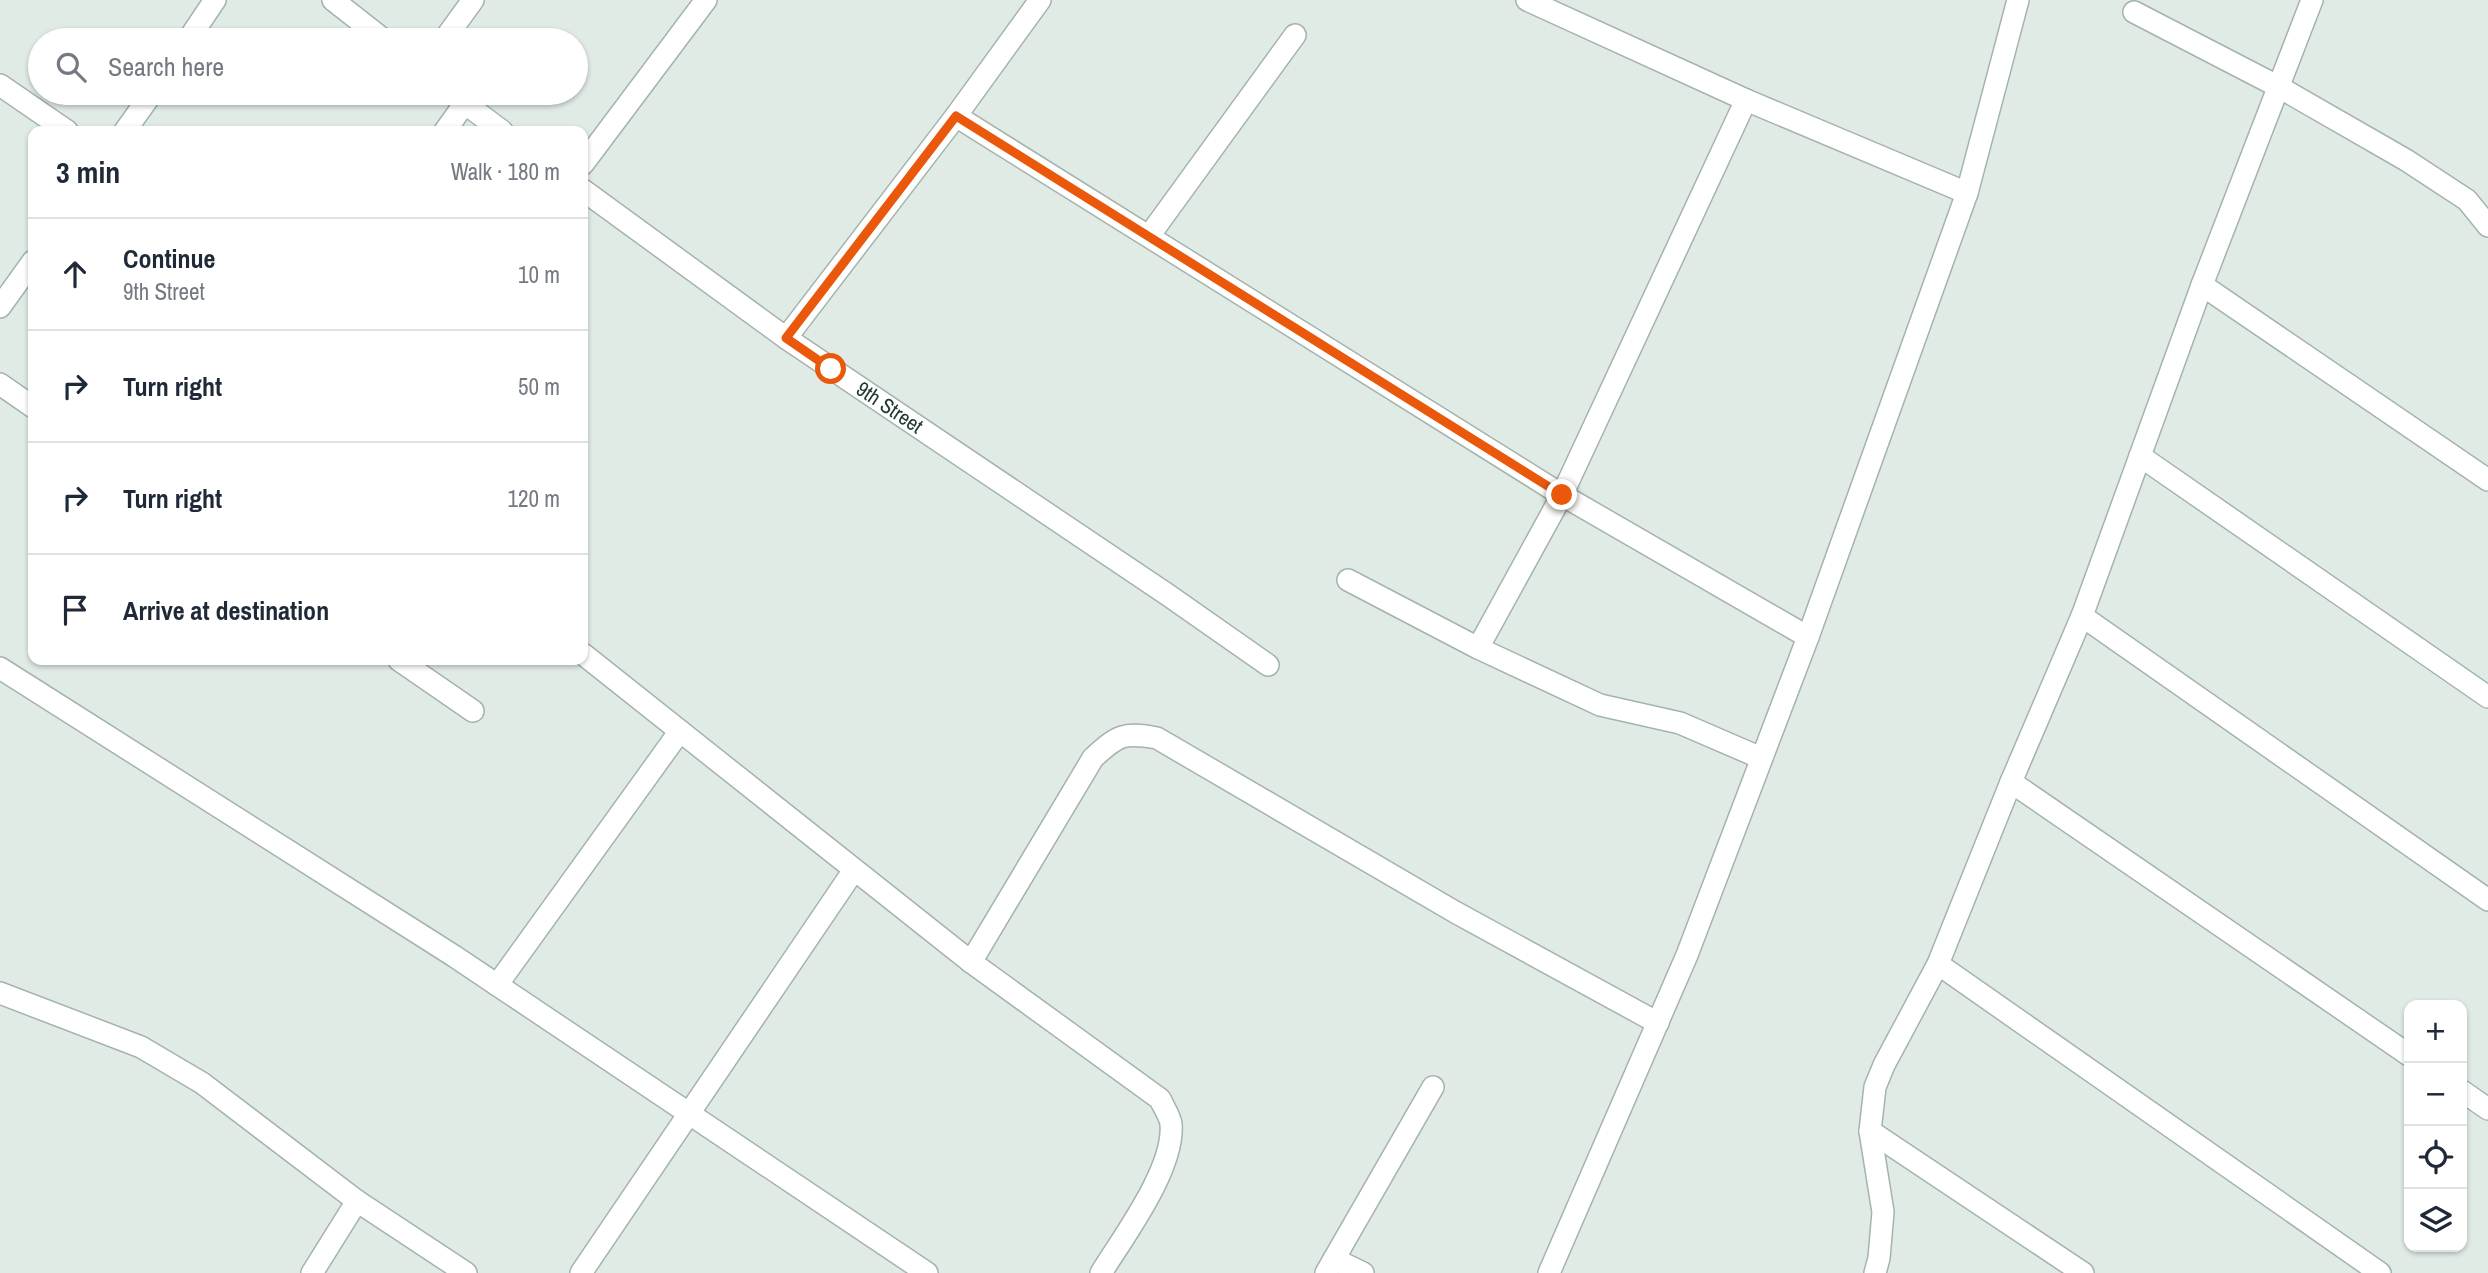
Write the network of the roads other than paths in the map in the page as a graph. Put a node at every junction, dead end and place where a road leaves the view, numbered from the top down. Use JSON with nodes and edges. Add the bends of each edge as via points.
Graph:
{"nodes":[{"id":1,"x":215,"y":0,"type":"edge"},
{"id":2,"x":333,"y":0,"type":"edge"},
{"id":3,"x":473,"y":0,"type":"edge"},
{"id":4,"x":706,"y":0,"type":"edge"},
{"id":5,"x":1040,"y":0,"type":"edge"},
{"id":6,"x":1527,"y":0,"type":"edge"},
{"id":7,"x":2018,"y":0,"type":"edge"},
{"id":8,"x":2312,"y":0,"type":"edge"},
{"id":9,"x":2134,"y":12,"type":"dead end"},
{"id":10,"x":196,"y":28,"type":"edge"},
{"id":11,"x":369,"y":28,"type":"edge"},
{"id":12,"x":453,"y":28,"type":"edge"},
{"id":13,"x":1294,"y":35,"type":"dead end"},
{"id":14,"x":0,"y":85,"type":"edge"},
{"id":15,"x":2278,"y":87,"type":"junction"},
{"id":16,"x":1746,"y":100,"type":"junction"},
{"id":17,"x":28,"y":104,"type":"edge"},
{"id":18,"x":29,"y":105,"type":"edge"},
{"id":19,"x":143,"y":105,"type":"edge"},
{"id":20,"x":455,"y":105,"type":"edge"},
{"id":21,"x":467,"y":105,"type":"edge"},
{"id":22,"x":956,"y":116,"type":"junction"},
{"id":23,"x":60,"y":126,"type":"edge"},
{"id":24,"x":129,"y":126,"type":"edge"},
{"id":25,"x":447,"y":126,"type":"edge"},
{"id":26,"x":495,"y":126,"type":"edge"},
{"id":27,"x":588,"y":157,"type":"edge"},
{"id":28,"x":1967,"y":193,"type":"junction"},
{"id":29,"x":588,"y":194,"type":"edge"},
{"id":30,"x":2488,"y":226,"type":"edge"},
{"id":31,"x":1149,"y":236,"type":"junction"},
{"id":32,"x":28,"y":268,"type":"edge"},
{"id":33,"x":2202,"y":285,"type":"junction"},
{"id":34,"x":0,"y":307,"type":"edge"},
{"id":35,"x":786,"y":338,"type":"junction"},
{"id":36,"x":0,"y":384,"type":"edge"},
{"id":37,"x":28,"y":404,"type":"edge"},
{"id":38,"x":2140,"y":456,"type":"junction"},
{"id":39,"x":2488,"y":480,"type":"edge"},
{"id":40,"x":1562,"y":495,"type":"junction"},
{"id":41,"x":1348,"y":580,"type":"dead end"},
{"id":42,"x":2082,"y":616,"type":"junction"},
{"id":43,"x":1808,"y":637,"type":"junction"},
{"id":44,"x":1478,"y":648,"type":"junction"},
{"id":45,"x":588,"y":658,"type":"edge"},
{"id":46,"x":406,"y":665,"type":"edge"},
{"id":47,"x":1268,"y":665,"type":"dead end"},
{"id":48,"x":0,"y":667,"type":"edge"},
{"id":49,"x":2488,"y":697,"type":"edge"},
{"id":50,"x":473,"y":711,"type":"dead end"},
{"id":51,"x":680,"y":731,"type":"junction"},
{"id":52,"x":1761,"y":758,"type":"junction"},
{"id":53,"x":2011,"y":782,"type":"junction"},
{"id":54,"x":854,"y":870,"type":"junction"},
{"id":55,"x":2488,"y":900,"type":"edge"},
{"id":56,"x":971,"y":962,"type":"junction"},
{"id":57,"x":1938,"y":964,"type":"junction"},
{"id":58,"x":497,"y":985,"type":"junction"},
{"id":59,"x":0,"y":993,"type":"edge"},
{"id":60,"x":1658,"y":1023,"type":"junction"},
{"id":61,"x":2404,"y":1052,"type":"edge"},
{"id":62,"x":1433,"y":1087,"type":"dead end"},
{"id":63,"x":2467,"y":1094,"type":"edge"},
{"id":64,"x":2488,"y":1109,"type":"edge"},
{"id":65,"x":688,"y":1114,"type":"junction"},
{"id":66,"x":1870,"y":1132,"type":"junction"},
{"id":67,"x":357,"y":1201,"type":"junction"},
{"id":68,"x":1330,"y":1266,"type":"edge"},
{"id":69,"x":312,"y":1273,"type":"edge"},
{"id":70,"x":467,"y":1273,"type":"edge"},
{"id":71,"x":580,"y":1273,"type":"edge"},
{"id":72,"x":927,"y":1273,"type":"edge"},
{"id":73,"x":1101,"y":1273,"type":"edge"},
{"id":74,"x":1363,"y":1273,"type":"edge"},
{"id":75,"x":1549,"y":1273,"type":"edge"},
{"id":76,"x":1875,"y":1273,"type":"edge"},
{"id":77,"x":2083,"y":1273,"type":"edge"},
{"id":78,"x":2380,"y":1273,"type":"edge"}],
"edges":[{"from":1,"to":10,"type":"street"},
{"from":2,"to":11,"type":"street"},
{"from":3,"to":12,"type":"street"},
{"from":4,"to":27,"type":"street"},
{"from":5,"to":22,"type":"street"},
{"from":6,"to":16,"type":"street"},
{"from":7,"to":28,"type":"street"},
{"from":8,"to":15,"type":"street"},
{"from":9,"to":15,"type":"street"},
{"from":13,"to":31,"type":"street"},
{"from":14,"to":17,"type":"street"},
{"from":15,"to":30,"type":"street","via":[[2467,200]]},
{"from":15,"to":33,"type":"street"},
{"from":16,"to":28,"type":"street"},
{"from":16,"to":40,"type":"street"},
{"from":18,"to":23,"type":"street"},
{"from":19,"to":24,"type":"street"},
{"from":20,"to":25,"type":"street"},
{"from":21,"to":26,"type":"street"},
{"from":22,"to":31,"type":"street"},
{"from":22,"to":35,"type":"street"},
{"from":28,"to":43,"type":"street"},
{"from":29,"to":35,"type":"street","name":"9th Street"},
{"from":31,"to":40,"type":"street"},
{"from":32,"to":34,"type":"street"},
{"from":33,"to":38,"type":"street"},
{"from":33,"to":39,"type":"street"},
{"from":35,"to":47,"type":"street","name":"9th Street"},
{"from":36,"to":37,"type":"street"},
{"from":38,"to":42,"type":"street"},
{"from":38,"to":49,"type":"street"},
{"from":40,"to":43,"type":"street"},
{"from":40,"to":44,"type":"street"},
{"from":41,"to":44,"type":"street"},
{"from":42,"to":53,"type":"street"},
{"from":42,"to":55,"type":"street"},
{"from":43,"to":52,"type":"street"},
{"from":44,"to":52,"type":"street","via":[[1600,705],[1680,723]]},
{"from":45,"to":51,"type":"street"},
{"from":46,"to":50,"type":"street"},
{"from":48,"to":58,"type":"street"},
{"from":51,"to":54,"type":"street"},
{"from":51,"to":58,"type":"street"},
{"from":52,"to":60,"type":"street"},
{"from":53,"to":57,"type":"street"},
{"from":53,"to":61,"type":"street"},
{"from":54,"to":56,"type":"street"},
{"from":54,"to":65,"type":"street"},
{"from":56,"to":60,"type":"street","via":[[1093,758],[1111,742],[1132,733],[1157,738],[1455,912]]},
{"from":56,"to":73,"type":"street","via":[[1160,1099],[1171,1124],[1166,1158],[1156,1183]]},
{"from":57,"to":66,"type":"street","via":[[1875,1087]]},
{"from":57,"to":78,"type":"street"},
{"from":58,"to":65,"type":"street"},
{"from":59,"to":67,"type":"street","via":[[141,1046],[202,1083]]},
{"from":60,"to":75,"type":"street"},
{"from":62,"to":68,"type":"street"},
{"from":63,"to":64,"type":"street"},
{"from":65,"to":71,"type":"street"},
{"from":65,"to":72,"type":"street"},
{"from":66,"to":76,"type":"street","via":[[1883,1212]]},
{"from":66,"to":77,"type":"street"},
{"from":67,"to":69,"type":"street"},
{"from":67,"to":70,"type":"street"},
{"from":68,"to":74,"type":"street"}]}
